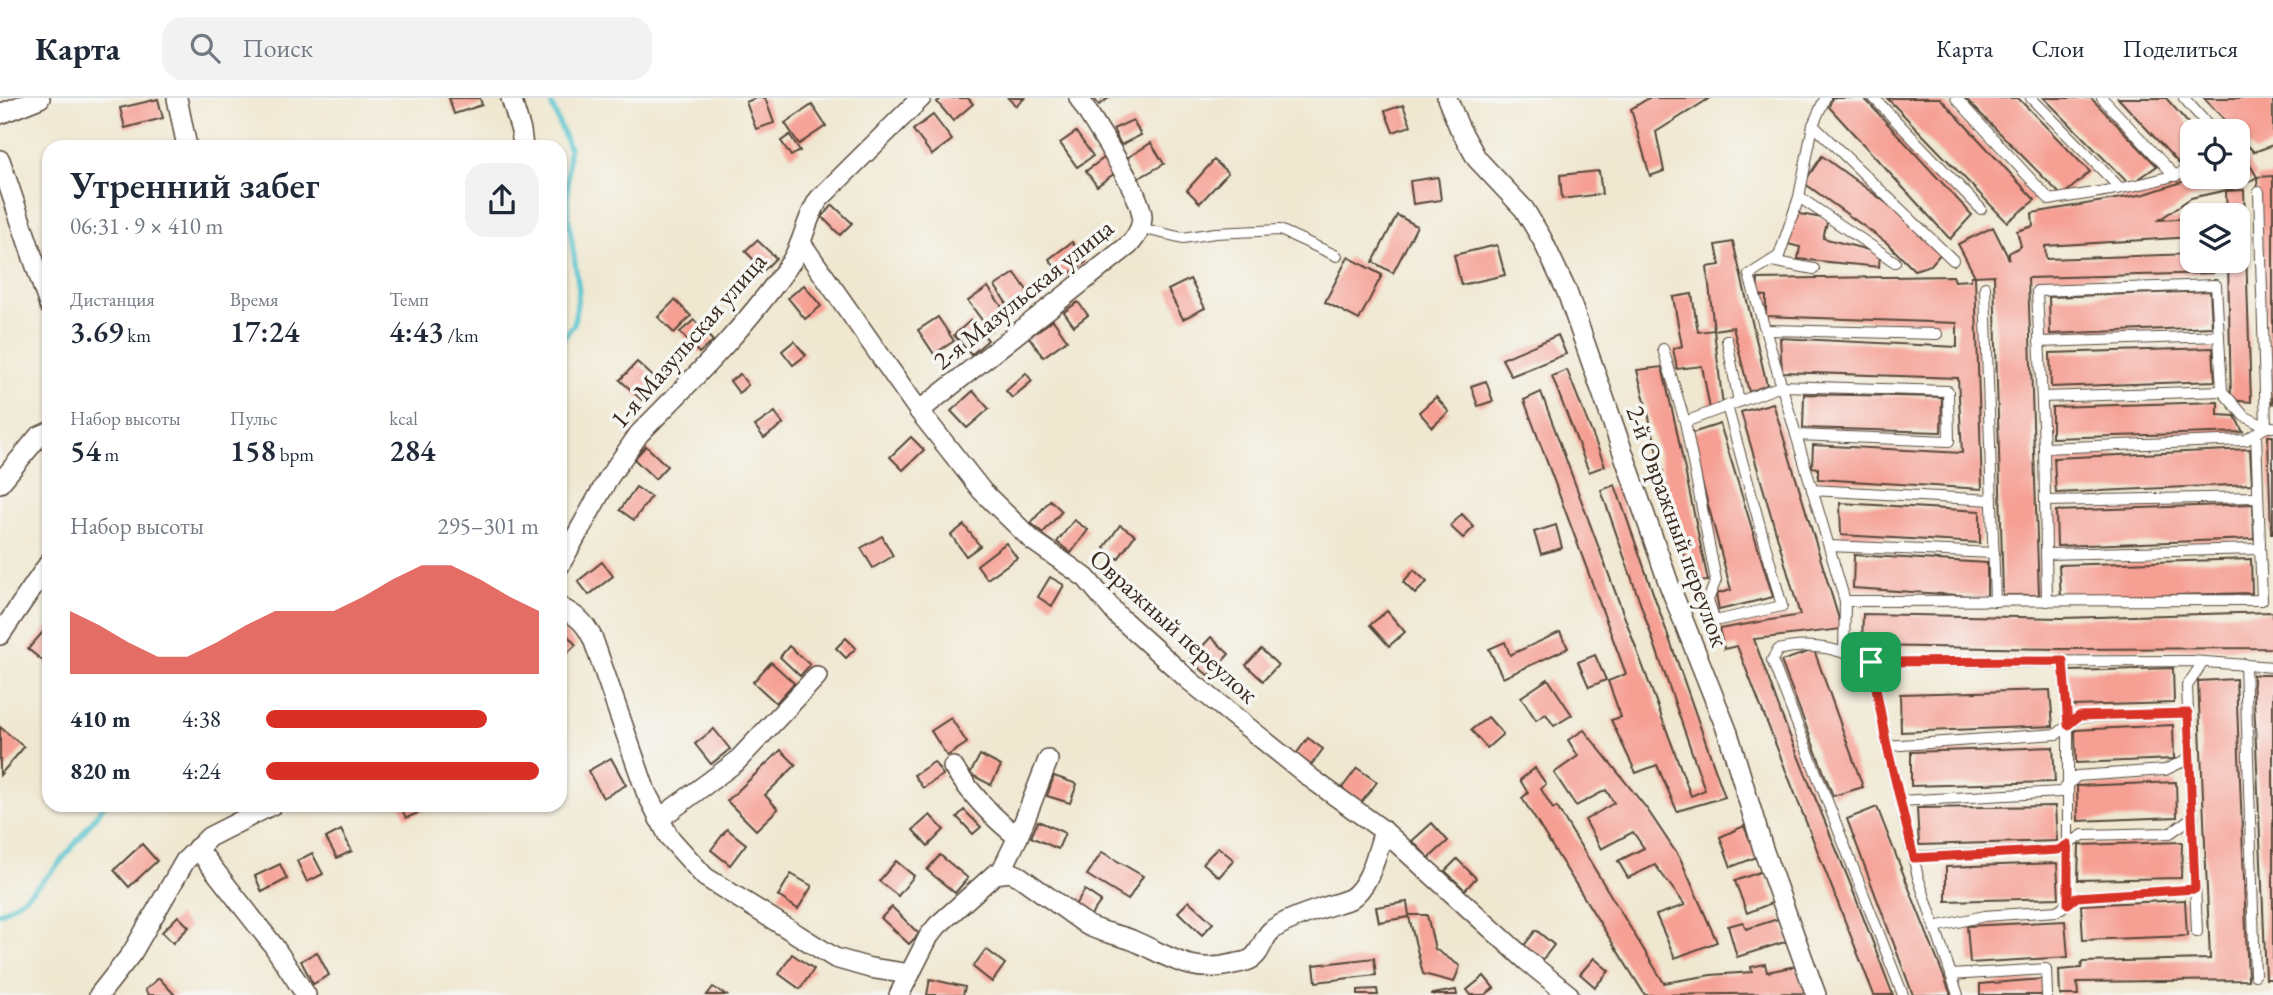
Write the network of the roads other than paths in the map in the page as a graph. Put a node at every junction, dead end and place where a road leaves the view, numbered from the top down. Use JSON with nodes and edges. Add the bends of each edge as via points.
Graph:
{"nodes":[{"id":1,"x":40,"y":98,"type":"edge"},
{"id":2,"x":177,"y":98,"type":"edge"},
{"id":3,"x":511,"y":98,"type":"edge"},
{"id":4,"x":920,"y":98,"type":"edge"},
{"id":5,"x":1079,"y":98,"type":"edge"},
{"id":6,"x":1447,"y":98,"type":"edge"},
{"id":7,"x":1825,"y":98,"type":"edge"},
{"id":8,"x":1874,"y":98,"type":"edge"},
{"id":9,"x":1956,"y":98,"type":"edge"},
{"id":10,"x":2031,"y":98,"type":"edge"},
{"id":11,"x":2102,"y":98,"type":"edge"},
{"id":12,"x":2184,"y":98,"type":"edge"},
{"id":13,"x":0,"y":114,"type":"edge"},
{"id":14,"x":2202,"y":119,"type":"edge"},
{"id":15,"x":1813,"y":125,"type":"junction"},
{"id":16,"x":186,"y":140,"type":"edge"},
{"id":17,"x":522,"y":140,"type":"edge"},
{"id":18,"x":0,"y":160,"type":"edge"},
{"id":19,"x":2180,"y":174,"type":"edge"},
{"id":20,"x":2175,"y":176,"type":"junction"},
{"id":21,"x":2120,"y":188,"type":"junction"},
{"id":22,"x":2259,"y":192,"type":"dead end"},
{"id":23,"x":1799,"y":197,"type":"junction"},
{"id":24,"x":1982,"y":209,"type":"dead end"},
{"id":25,"x":1140,"y":228,"type":"junction"},
{"id":26,"x":801,"y":243,"type":"junction"},
{"id":27,"x":1337,"y":256,"type":"dead end"},
{"id":28,"x":1953,"y":260,"type":"dead end"},
{"id":29,"x":1771,"y":261,"type":"junction"},
{"id":30,"x":1895,"y":262,"type":"dead end"},
{"id":31,"x":1814,"y":269,"type":"dead end"},
{"id":32,"x":42,"y":284,"type":"edge"},
{"id":33,"x":1985,"y":287,"type":"dead end"},
{"id":34,"x":1765,"y":330,"type":"junction"},
{"id":35,"x":1937,"y":334,"type":"dead end"},
{"id":36,"x":2219,"y":336,"type":"junction"},
{"id":37,"x":1727,"y":341,"type":"dead end"},
{"id":38,"x":2039,"y":342,"type":"junction"},
{"id":39,"x":1663,"y":349,"type":"dead end"},
{"id":40,"x":1781,"y":386,"type":"junction"},
{"id":41,"x":2222,"y":391,"type":"junction"},
{"id":42,"x":2042,"y":397,"type":"junction"},
{"id":43,"x":1739,"y":402,"type":"junction"},
{"id":44,"x":1727,"y":406,"type":"junction"},
{"id":45,"x":919,"y":411,"type":"junction"},
{"id":46,"x":1685,"y":422,"type":"junction"},
{"id":47,"x":2270,"y":427,"type":"edge"},
{"id":48,"x":2256,"y":434,"type":"junction"},
{"id":49,"x":42,"y":435,"type":"edge"},
{"id":50,"x":1796,"y":435,"type":"junction"},
{"id":51,"x":2044,"y":448,"type":"junction"},
{"id":52,"x":0,"y":482,"type":"edge"},
{"id":53,"x":1812,"y":490,"type":"junction"},
{"id":54,"x":2258,"y":498,"type":"junction"},
{"id":55,"x":1992,"y":500,"type":"junction"},
{"id":56,"x":2045,"y":501,"type":"junction"},
{"id":57,"x":1829,"y":546,"type":"junction"},
{"id":58,"x":2260,"y":550,"type":"junction"},
{"id":59,"x":567,"y":553,"type":"edge"},
{"id":60,"x":1994,"y":553,"type":"junction"},
{"id":61,"x":2046,"y":554,"type":"junction"},
{"id":62,"x":42,"y":573,"type":"edge"},
{"id":63,"x":1845,"y":601,"type":"junction"},
{"id":64,"x":1995,"y":601,"type":"junction"},
{"id":65,"x":2047,"y":601,"type":"junction"},
{"id":66,"x":567,"y":611,"type":"edge"},
{"id":67,"x":0,"y":635,"type":"edge"},
{"id":68,"x":1844,"y":652,"type":"junction"},
{"id":69,"x":2063,"y":661,"type":"junction"},
{"id":70,"x":1871,"y":662,"type":"junction"},
{"id":71,"x":2203,"y":662,"type":"junction"},
{"id":72,"x":2245,"y":664,"type":"junction"},
{"id":73,"x":2273,"y":667,"type":"edge"},
{"id":74,"x":817,"y":676,"type":"dead end"},
{"id":75,"x":2188,"y":713,"type":"junction"},
{"id":76,"x":2068,"y":725,"type":"junction"},
{"id":77,"x":1887,"y":746,"type":"junction"},
{"id":78,"x":2190,"y":758,"type":"junction"},
{"id":79,"x":1048,"y":760,"type":"dead end"},
{"id":80,"x":953,"y":767,"type":"dead end"},
{"id":81,"x":2068,"y":785,"type":"junction"},
{"id":82,"x":1900,"y":801,"type":"junction"},
{"id":83,"x":258,"y":812,"type":"edge"},
{"id":84,"x":2193,"y":817,"type":"junction"},
{"id":85,"x":659,"y":819,"type":"junction"},
{"id":86,"x":1384,"y":831,"type":"junction"},
{"id":87,"x":1018,"y":837,"type":"junction"},
{"id":88,"x":2068,"y":844,"type":"junction"},
{"id":89,"x":197,"y":848,"type":"junction"},
{"id":90,"x":1914,"y":858,"type":"junction"},
{"id":91,"x":1001,"y":872,"type":"junction"},
{"id":92,"x":2195,"y":889,"type":"junction"},
{"id":93,"x":2068,"y":904,"type":"junction"},
{"id":94,"x":1935,"y":927,"type":"junction"},
{"id":95,"x":2197,"y":932,"type":"dead end"},
{"id":96,"x":910,"y":974,"type":"junction"},
{"id":97,"x":1951,"y":975,"type":"junction"},
{"id":98,"x":2255,"y":975,"type":"dead end"},
{"id":99,"x":99,"y":995,"type":"edge"},
{"id":100,"x":306,"y":995,"type":"edge"},
{"id":101,"x":899,"y":995,"type":"edge"},
{"id":102,"x":1569,"y":995,"type":"edge"},
{"id":103,"x":1816,"y":995,"type":"edge"},
{"id":104,"x":1903,"y":995,"type":"edge"},
{"id":105,"x":1958,"y":995,"type":"edge"},
{"id":106,"x":2048,"y":995,"type":"edge"}],
"edges":[{"from":1,"to":13,"type":"street"},
{"from":2,"to":16,"type":"street"},
{"from":3,"to":17,"type":"street"},
{"from":4,"to":26,"type":"street","name":"1-я Мазульская улица","via":[[819,199]]},
{"from":5,"to":25,"type":"street","name":"2-я Мазульская улица","via":[[1135,193],[1141,208]]},
{"from":6,"to":103,"type":"street","name":"2-й Овражный переулок","via":[[1477,159],[1524,209],[1567,292],[1670,587],[1728,733],[1763,849]]},
{"from":7,"to":15,"type":"lane"},
{"from":8,"to":24,"type":"lane"},
{"from":9,"to":21,"type":"lane","via":[[2050,200]]},
{"from":10,"to":21,"type":"lane"},
{"from":11,"to":20,"type":"lane"},
{"from":12,"to":14,"type":"lane"},
{"from":15,"to":23,"type":"lane"},
{"from":15,"to":28,"type":"lane"},
{"from":18,"to":32,"type":"street"},
{"from":19,"to":20,"type":"lane"},
{"from":20,"to":21,"type":"lane"},
{"from":22,"to":47,"type":"lane"},
{"from":23,"to":29,"type":"lane","via":[[1779,256]]},
{"from":23,"to":30,"type":"lane"},
{"from":25,"to":27,"type":"lane","via":[[1183,238],[1280,230]]},
{"from":25,"to":45,"type":"street","name":"2-я Мазульская улица","via":[[1129,245]]},
{"from":26,"to":45,"type":"street","name":"Овражный переулок"},
{"from":26,"to":59,"type":"street","name":"1-я Мазульская улица","via":[[751,315],[625,452]]},
{"from":29,"to":31,"type":"lane"},
{"from":29,"to":34,"type":"lane","via":[[1749,275]]},
{"from":33,"to":55,"type":"lane"},
{"from":34,"to":35,"type":"lane"},
{"from":34,"to":40,"type":"lane"},
{"from":36,"to":38,"type":"lane"},
{"from":36,"to":38,"type":"lane","via":[[2216,285],[2037,291]]},
{"from":36,"to":41,"type":"lane"},
{"from":37,"to":43,"type":"lane"},
{"from":38,"to":42,"type":"lane"},
{"from":39,"to":46,"type":"lane"},
{"from":40,"to":43,"type":"lane"},
{"from":40,"to":50,"type":"lane"},
{"from":40,"to":50,"type":"lane","via":[[1948,391],[1949,441]]},
{"from":41,"to":42,"type":"lane"},
{"from":41,"to":47,"type":"lane","via":[[2244,416]]},
{"from":42,"to":51,"type":"lane"},
{"from":43,"to":44,"type":"lane"},
{"from":44,"to":46,"type":"lane"},
{"from":44,"to":46,"type":"lane","via":[[1782,606],[1715,621],[1707,600],[1716,580]]},
{"from":45,"to":86,"type":"street","name":"Овражный переулок","via":[[982,491],[1032,540],[1086,578],[1117,615],[1190,681]]},
{"from":47,"to":48,"type":"lane"},
{"from":48,"to":51,"type":"lane","via":[[2246,440]]},
{"from":48,"to":54,"type":"lane"},
{"from":49,"to":52,"type":"street"},
{"from":50,"to":53,"type":"lane"},
{"from":51,"to":56,"type":"lane"},
{"from":53,"to":55,"type":"lane"},
{"from":53,"to":57,"type":"lane"},
{"from":54,"to":56,"type":"lane"},
{"from":54,"to":58,"type":"lane"},
{"from":55,"to":60,"type":"lane"},
{"from":56,"to":61,"type":"lane"},
{"from":57,"to":60,"type":"lane"},
{"from":57,"to":63,"type":"lane"},
{"from":58,"to":61,"type":"lane"},
{"from":58,"to":65,"type":"lane","via":[[2262,600]]},
{"from":60,"to":64,"type":"lane"},
{"from":61,"to":65,"type":"lane"},
{"from":62,"to":67,"type":"street"},
{"from":63,"to":64,"type":"lane"},
{"from":63,"to":68,"type":"lane"},
{"from":64,"to":65,"type":"lane"},
{"from":66,"to":85,"type":"street","via":[[586,624],[593,639]]},
{"from":68,"to":70,"type":"lane"},
{"from":68,"to":104,"type":"lane","via":[[1797,645],[1778,650],[1772,660]]},
{"from":69,"to":70,"type":"lane"},
{"from":69,"to":71,"type":"lane"},
{"from":69,"to":76,"type":"lane"},
{"from":70,"to":77,"type":"lane"},
{"from":71,"to":72,"type":"lane"},
{"from":71,"to":75,"type":"lane","via":[[2187,686]]},
{"from":72,"to":73,"type":"lane"},
{"from":72,"to":98,"type":"lane"},
{"from":74,"to":85,"type":"street","via":[[736,762]]},
{"from":75,"to":76,"type":"lane","via":[[2079,716]]},
{"from":75,"to":78,"type":"lane"},
{"from":76,"to":77,"type":"lane","via":[[2057,734]]},
{"from":76,"to":81,"type":"lane"},
{"from":77,"to":82,"type":"lane"},
{"from":78,"to":81,"type":"lane","via":[[2165,770],[2077,776]]},
{"from":78,"to":84,"type":"lane"},
{"from":79,"to":87,"type":"street"},
{"from":80,"to":87,"type":"street","via":[[974,798]]},
{"from":81,"to":82,"type":"lane","via":[[2061,792]]},
{"from":81,"to":88,"type":"lane"},
{"from":82,"to":90,"type":"lane"},
{"from":83,"to":89,"type":"street"},
{"from":84,"to":88,"type":"lane","via":[[2170,833],[2083,835]]},
{"from":84,"to":92,"type":"lane"},
{"from":85,"to":96,"type":"street","via":[[705,877],[835,957]]},
{"from":86,"to":91,"type":"street","via":[[1358,893],[1280,925],[1250,960],[1224,966],[1189,966],[1130,939],[1098,931],[1019,876]]},
{"from":86,"to":102,"type":"street","name":"Овражный переулок"},
{"from":87,"to":91,"type":"street"},
{"from":88,"to":90,"type":"lane","via":[[2058,850]]},
{"from":88,"to":93,"type":"lane"},
{"from":89,"to":99,"type":"street","via":[[176,874],[132,953]]},
{"from":89,"to":100,"type":"street"},
{"from":90,"to":94,"type":"lane"},
{"from":91,"to":96,"type":"street","via":[[938,925]]},
{"from":92,"to":93,"type":"lane","via":[[2077,897]]},
{"from":92,"to":95,"type":"lane"},
{"from":93,"to":94,"type":"lane","via":[[2057,911],[1984,916]]},
{"from":94,"to":97,"type":"lane"},
{"from":96,"to":101,"type":"street"},
{"from":97,"to":105,"type":"lane"},
{"from":97,"to":106,"type":"lane","via":[[2046,969]]}]}
